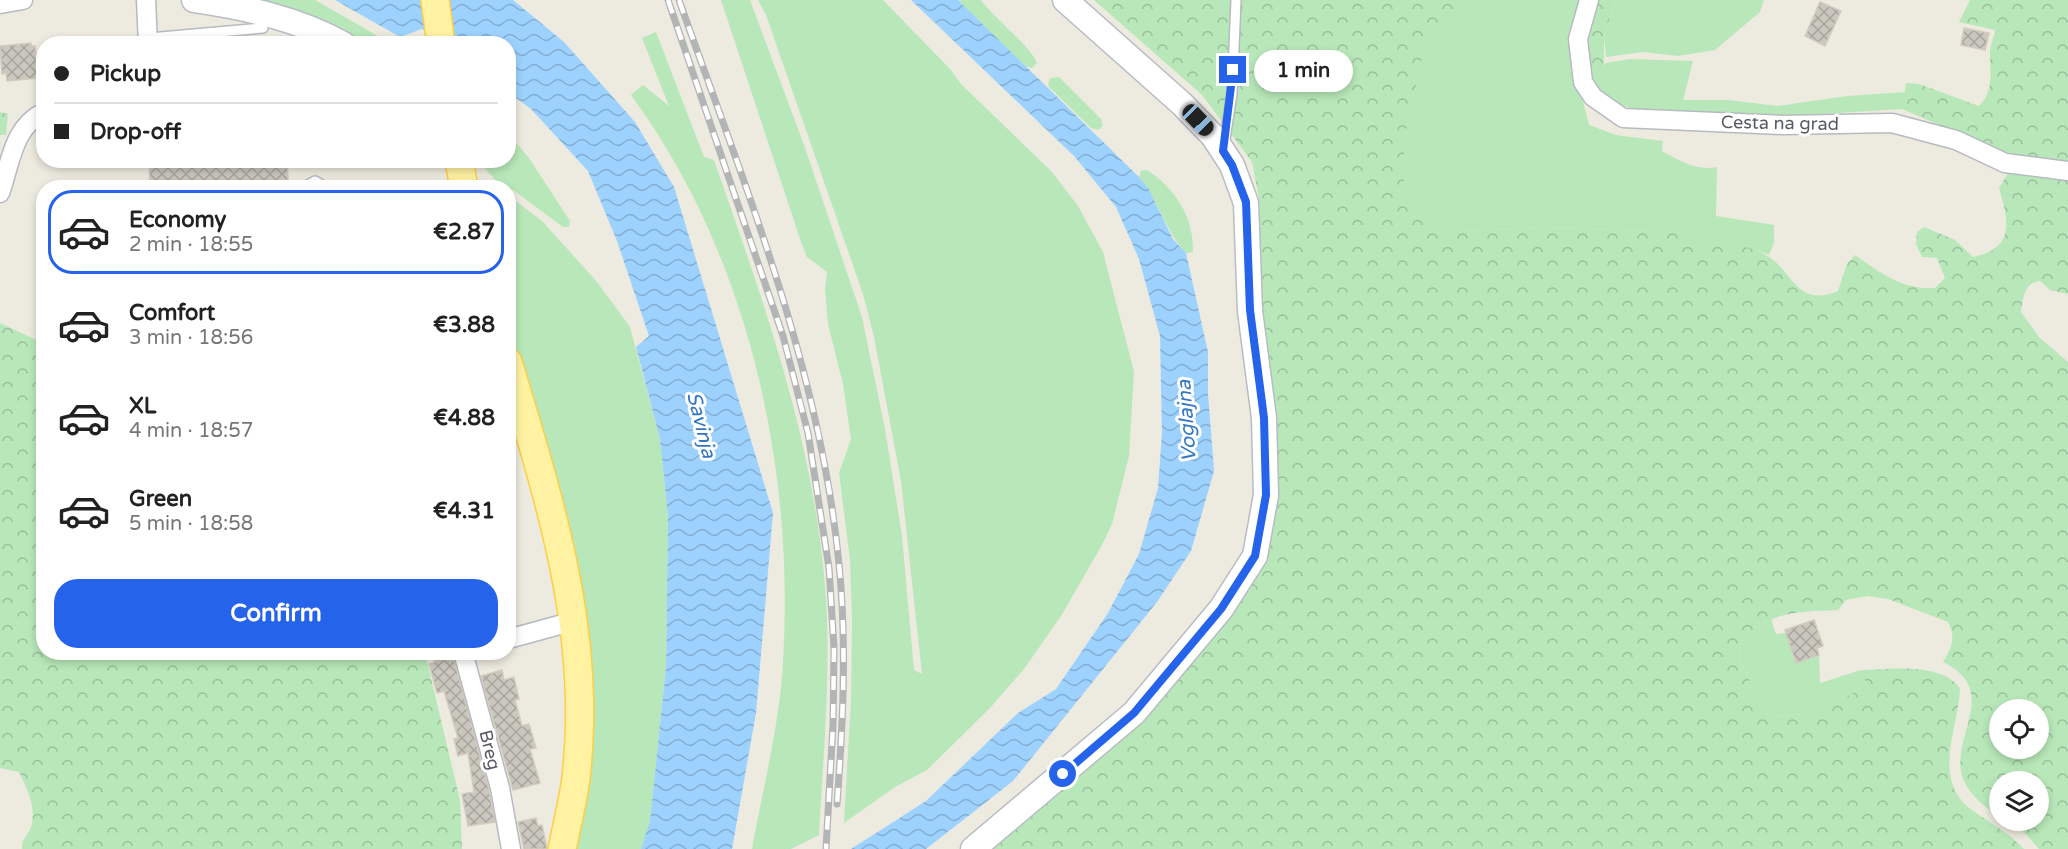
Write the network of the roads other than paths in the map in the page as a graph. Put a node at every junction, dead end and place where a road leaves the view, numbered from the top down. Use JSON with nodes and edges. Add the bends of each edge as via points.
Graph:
{"nodes":[{"id":1,"x":23,"y":0,"type":"edge"},
{"id":2,"x":146,"y":0,"type":"edge"},
{"id":3,"x":194,"y":0,"type":"edge"},
{"id":4,"x":435,"y":0,"type":"edge"},
{"id":5,"x":1065,"y":0,"type":"edge"},
{"id":6,"x":1236,"y":0,"type":"edge"},
{"id":7,"x":1589,"y":0,"type":"edge"},
{"id":8,"x":0,"y":4,"type":"edge"},
{"id":9,"x":263,"y":28,"type":"dead end"},
{"id":10,"x":149,"y":36,"type":"edge"},
{"id":11,"x":193,"y":36,"type":"edge"},
{"id":12,"x":330,"y":36,"type":"edge"},
{"id":13,"x":440,"y":36,"type":"edge"},
{"id":14,"x":36,"y":117,"type":"edge"},
{"id":15,"x":1223,"y":151,"type":"junction"},
{"id":16,"x":2068,"y":171,"type":"edge"},
{"id":17,"x":0,"y":193,"type":"edge"},
{"id":18,"x":516,"y":390,"type":"edge"},
{"id":19,"x":574,"y":621,"type":"junction"},
{"id":20,"x":516,"y":637,"type":"edge"},
{"id":21,"x":466,"y":660,"type":"edge"},
{"id":22,"x":511,"y":849,"type":"edge"},
{"id":23,"x":562,"y":849,"type":"edge"},
{"id":24,"x":973,"y":849,"type":"edge"}],
"edges":[{"from":1,"to":8,"type":"street"},
{"from":2,"to":10,"type":"street"},
{"from":3,"to":12,"type":"street","via":[[283,18]]},
{"from":4,"to":13,"type":"main road"},
{"from":5,"to":15,"type":"street","via":[[1182,104]]},
{"from":6,"to":15,"type":"lane","via":[[1232,94]]},
{"from":7,"to":16,"type":"street","name":"Cesta na grad","via":[[1578,39],[1583,82],[1593,98],[1623,118],[1783,125],[1892,123],[1956,140],[2005,163]]},
{"from":9,"to":11,"type":"lane"},
{"from":14,"to":17,"type":"street","via":[[18,135]]},
{"from":15,"to":24,"type":"street","via":[[1246,202],[1250,310],[1264,418],[1266,495],[1255,556],[1221,609],[1134,713]]},
{"from":18,"to":19,"type":"main road","via":[[557,527]]},
{"from":19,"to":20,"type":"street"},
{"from":19,"to":23,"type":"main road","via":[[580,700],[576,778]]},
{"from":21,"to":22,"type":"street","name":"Breg","via":[[500,788]]}]}
